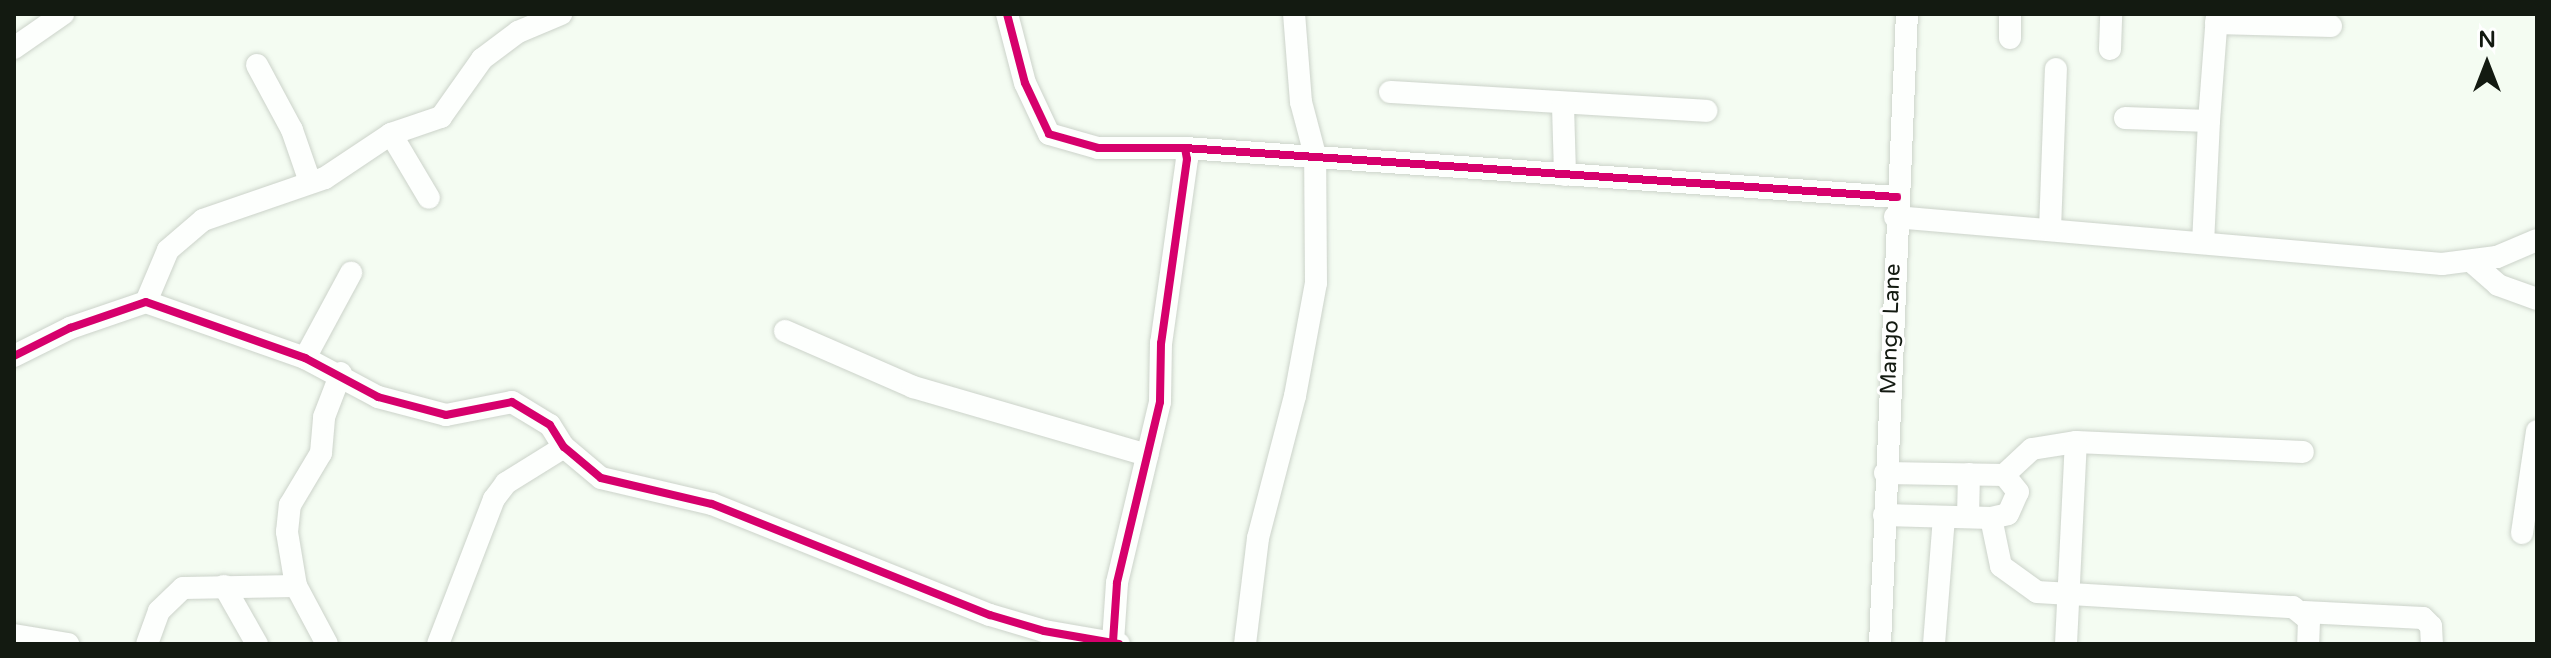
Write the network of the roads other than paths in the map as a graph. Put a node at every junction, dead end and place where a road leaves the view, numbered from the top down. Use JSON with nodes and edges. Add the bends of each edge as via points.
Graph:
{"nodes":[{"id":1,"x":63,"y":14,"type":"edge"},
{"id":2,"x":561,"y":14,"type":"edge"},
{"id":3,"x":1007,"y":14,"type":"edge"},
{"id":4,"x":1294,"y":14,"type":"edge"},
{"id":5,"x":1907,"y":14,"type":"edge"},
{"id":6,"x":2010,"y":14,"type":"edge"},
{"id":7,"x":2111,"y":14,"type":"edge"},
{"id":8,"x":2216,"y":19,"type":"edge"},
{"id":9,"x":2331,"y":26,"type":"dead end"},
{"id":10,"x":2010,"y":38,"type":"dead end"},
{"id":11,"x":14,"y":48,"type":"edge"},
{"id":12,"x":2110,"y":49,"type":"dead end"},
{"id":13,"x":257,"y":65,"type":"dead end"},
{"id":14,"x":2056,"y":69,"type":"dead end"},
{"id":15,"x":1390,"y":92,"type":"dead end"},
{"id":16,"x":1563,"y":106,"type":"junction"},
{"id":17,"x":1706,"y":111,"type":"dead end"},
{"id":18,"x":2125,"y":118,"type":"dead end"},
{"id":19,"x":2209,"y":121,"type":"junction"},
{"id":20,"x":391,"y":134,"type":"junction"},
{"id":21,"x":1185,"y":148,"type":"junction"},
{"id":22,"x":1315,"y":155,"type":"junction"},
{"id":23,"x":1565,"y":175,"type":"junction"},
{"id":24,"x":310,"y":182,"type":"junction"},
{"id":25,"x":429,"y":198,"type":"dead end"},
{"id":26,"x":1896,"y":207,"type":"junction"},
{"id":27,"x":2050,"y":230,"type":"junction"},
{"id":28,"x":2537,"y":240,"type":"edge"},
{"id":29,"x":2203,"y":243,"type":"junction"},
{"id":30,"x":2473,"y":263,"type":"junction"},
{"id":31,"x":351,"y":273,"type":"dead end"},
{"id":32,"x":2537,"y":299,"type":"edge"},
{"id":33,"x":146,"y":302,"type":"junction"},
{"id":34,"x":785,"y":331,"type":"dead end"},
{"id":35,"x":14,"y":356,"type":"edge"},
{"id":36,"x":305,"y":358,"type":"junction"},
{"id":37,"x":341,"y":373,"type":"junction"},
{"id":38,"x":2537,"y":431,"type":"edge"},
{"id":39,"x":2076,"y":442,"type":"junction"},
{"id":40,"x":564,"y":447,"type":"junction"},
{"id":41,"x":2303,"y":452,"type":"dead end"},
{"id":42,"x":1147,"y":455,"type":"junction"},
{"id":43,"x":1885,"y":473,"type":"junction"},
{"id":44,"x":1969,"y":474,"type":"junction"},
{"id":45,"x":2004,"y":475,"type":"junction"},
{"id":46,"x":1884,"y":515,"type":"junction"},
{"id":47,"x":1980,"y":517,"type":"junction"},
{"id":48,"x":1944,"y":518,"type":"junction"},
{"id":49,"x":2522,"y":533,"type":"dead end"},
{"id":50,"x":224,"y":586,"type":"junction"},
{"id":51,"x":296,"y":586,"type":"junction"},
{"id":52,"x":2069,"y":598,"type":"junction"},
{"id":53,"x":2304,"y":612,"type":"junction"},
{"id":54,"x":14,"y":635,"type":"edge"},
{"id":55,"x":1116,"y":643,"type":"edge"},
{"id":56,"x":68,"y":644,"type":"edge"},
{"id":57,"x":147,"y":644,"type":"edge"},
{"id":58,"x":257,"y":644,"type":"edge"},
{"id":59,"x":327,"y":644,"type":"edge"},
{"id":60,"x":438,"y":644,"type":"edge"},
{"id":61,"x":1245,"y":644,"type":"edge"},
{"id":62,"x":1880,"y":644,"type":"edge"},
{"id":63,"x":1934,"y":644,"type":"edge"},
{"id":64,"x":2066,"y":644,"type":"edge"},
{"id":65,"x":2308,"y":644,"type":"edge"},
{"id":66,"x":2432,"y":644,"type":"edge"}],
"edges":[{"from":1,"to":11,"type":"street"},
{"from":2,"to":20,"type":"street","via":[[518,32],[482,59],[441,117]]},
{"from":3,"to":21,"type":"street","via":[[1025,83],[1049,134],[1098,148]]},
{"from":4,"to":22,"type":"street","via":[[1301,102]]},
{"from":5,"to":26,"type":"street","name":"Mango Lane"},
{"from":6,"to":10,"type":"street"},
{"from":7,"to":12,"type":"street"},
{"from":8,"to":9,"type":"street"},
{"from":8,"to":19,"type":"street"},
{"from":13,"to":24,"type":"street","via":[[292,130]]},
{"from":14,"to":27,"type":"street"},
{"from":15,"to":16,"type":"street"},
{"from":16,"to":17,"type":"street"},
{"from":16,"to":23,"type":"street"},
{"from":18,"to":19,"type":"street"},
{"from":19,"to":29,"type":"street"},
{"from":20,"to":24,"type":"street","via":[[351,165]]},
{"from":20,"to":25,"type":"street"},
{"from":21,"to":22,"type":"street"},
{"from":21,"to":42,"type":"street","via":[[1182,221],[1161,343],[1160,402]]},
{"from":22,"to":23,"type":"street"},
{"from":22,"to":61,"type":"street","via":[[1316,283],[1295,396],[1258,538]]},
{"from":23,"to":26,"type":"street"},
{"from":24,"to":33,"type":"street","via":[[203,220],[168,250]]},
{"from":26,"to":27,"type":"street"},
{"from":26,"to":43,"type":"street","name":"Mango Lane"},
{"from":27,"to":29,"type":"street"},
{"from":28,"to":30,"type":"street"},
{"from":29,"to":30,"type":"street"},
{"from":30,"to":32,"type":"street","via":[[2498,285]]},
{"from":31,"to":36,"type":"street"},
{"from":33,"to":35,"type":"street","via":[[70,328]]},
{"from":33,"to":36,"type":"street"},
{"from":34,"to":42,"type":"street","via":[[898,382]]},
{"from":36,"to":37,"type":"street"},
{"from":37,"to":40,"type":"street","via":[[378,397],[446,415],[512,402],[550,425]]},
{"from":37,"to":51,"type":"street","via":[[324,417],[321,453],[290,505],[288,546]]},
{"from":38,"to":49,"type":"street"},
{"from":39,"to":41,"type":"street"},
{"from":39,"to":45,"type":"street","via":[[2032,449]]},
{"from":39,"to":52,"type":"street"},
{"from":40,"to":55,"type":"street","via":[[601,478],[712,504],[990,615]]},
{"from":40,"to":60,"type":"street","via":[[506,483],[494,499]]},
{"from":42,"to":55,"type":"street","via":[[1117,583]]},
{"from":43,"to":44,"type":"street"},
{"from":43,"to":46,"type":"street","name":"Mango Lane"},
{"from":44,"to":45,"type":"street"},
{"from":44,"to":47,"type":"street"},
{"from":45,"to":47,"type":"street","via":[[2013,480],[2017,503],[2008,514]]},
{"from":46,"to":48,"type":"street"},
{"from":46,"to":62,"type":"street","name":"Mango Lane"},
{"from":47,"to":48,"type":"street"},
{"from":47,"to":52,"type":"street","via":[[2001,566],[2037,592]]},
{"from":48,"to":63,"type":"street"},
{"from":50,"to":51,"type":"street"},
{"from":50,"to":57,"type":"street","via":[[196,585],[170,598]]},
{"from":50,"to":58,"type":"street"},
{"from":51,"to":59,"type":"street"},
{"from":52,"to":53,"type":"street","via":[[2293,607]]},
{"from":52,"to":64,"type":"street"},
{"from":53,"to":65,"type":"street"},
{"from":53,"to":66,"type":"street","via":[[2423,618],[2431,626]]},
{"from":54,"to":56,"type":"street"}]}
